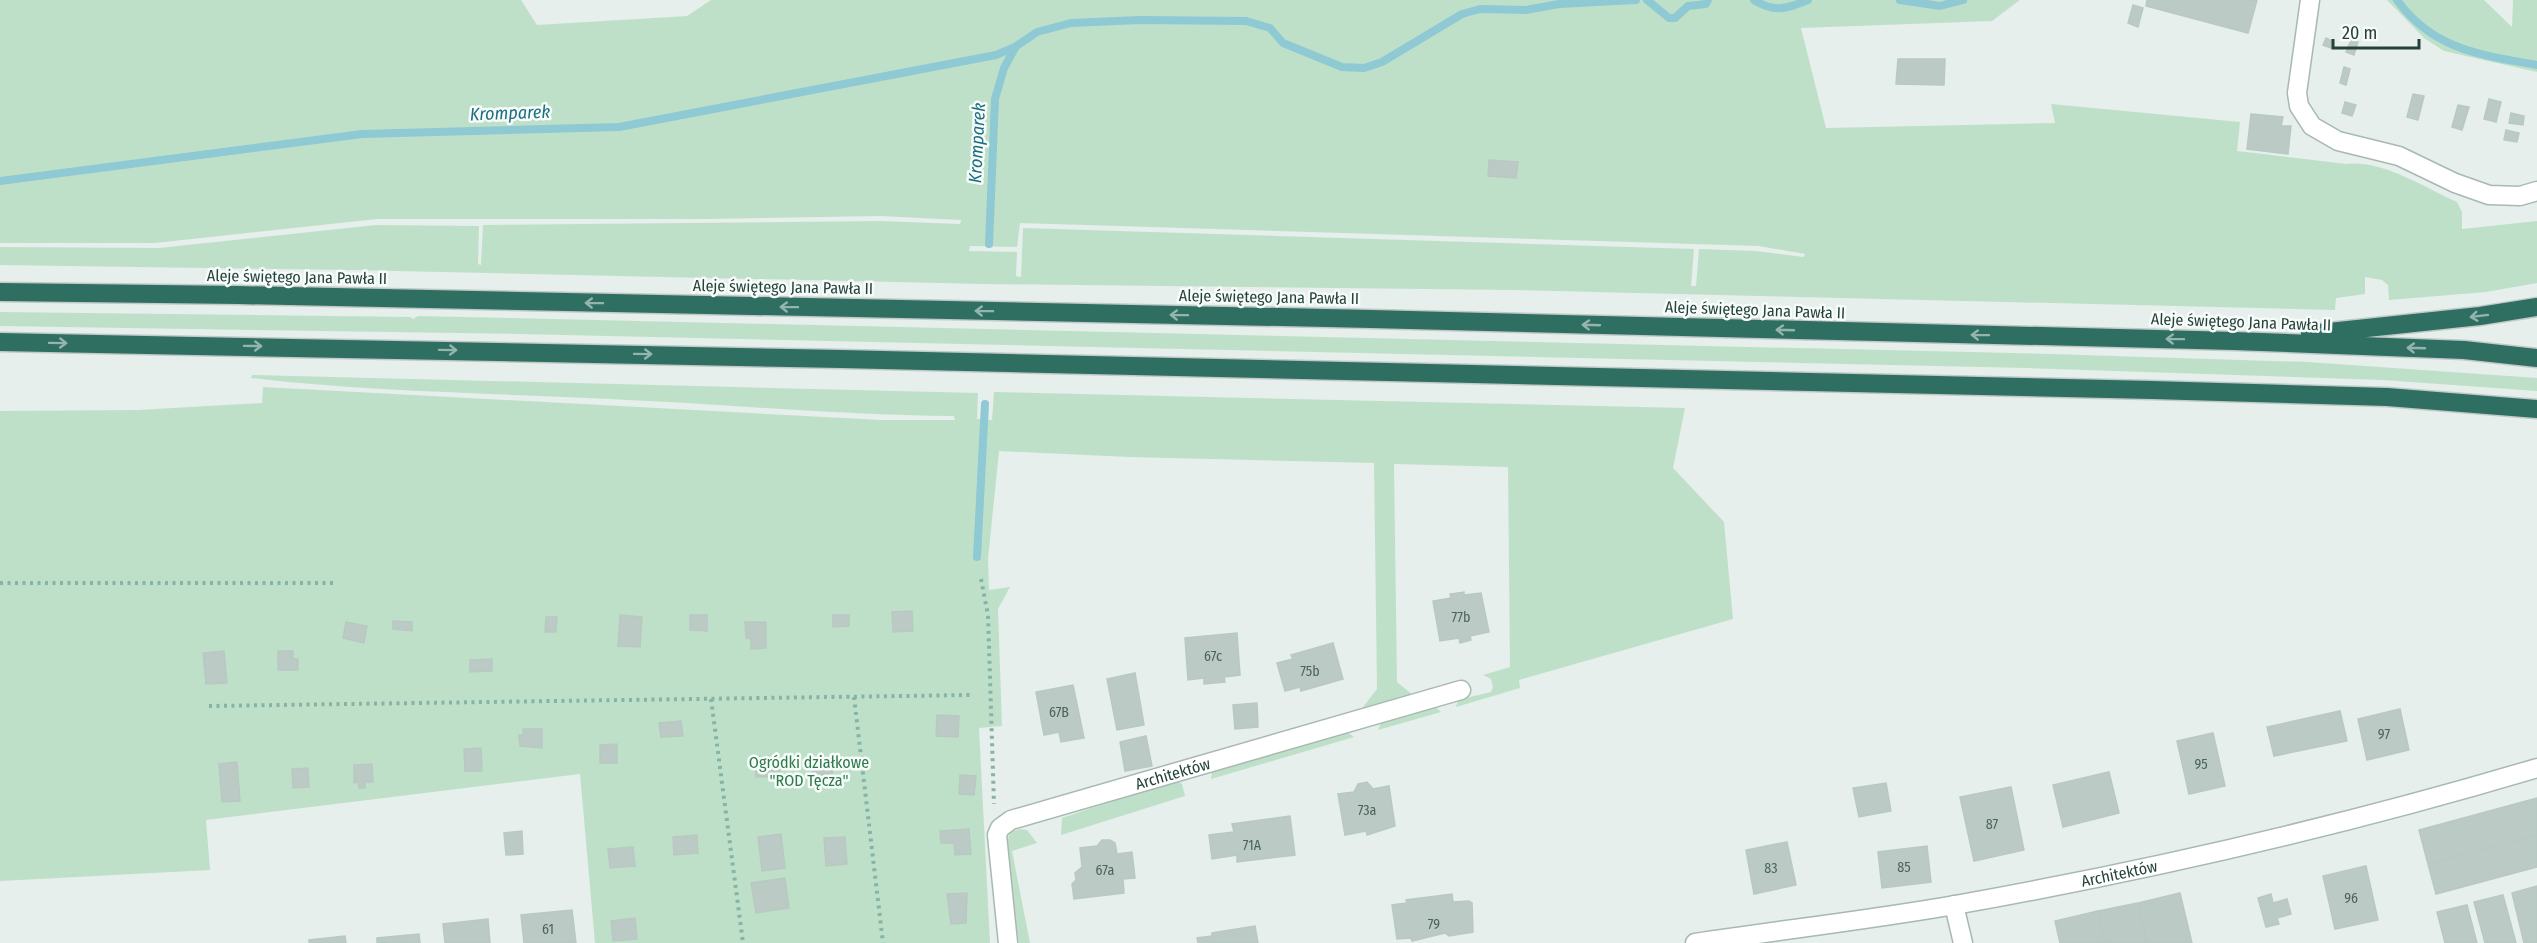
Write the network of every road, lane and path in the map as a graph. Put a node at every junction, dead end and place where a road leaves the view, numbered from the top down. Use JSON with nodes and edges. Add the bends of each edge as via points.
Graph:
{"nodes":[{"id":1,"x":2310,"y":0,"type":"edge"},
{"id":2,"x":2537,"y":191,"type":"edge"},
{"id":3,"x":0,"y":292,"type":"edge"},
{"id":4,"x":2537,"y":307,"type":"edge"},
{"id":5,"x":2234,"y":341,"type":"junction"},
{"id":6,"x":0,"y":342,"type":"edge"},
{"id":7,"x":2537,"y":358,"type":"edge"},
{"id":8,"x":2537,"y":409,"type":"edge"},
{"id":9,"x":981,"y":579,"type":"dead end"},
{"id":10,"x":0,"y":583,"type":"edge"},
{"id":11,"x":334,"y":583,"type":"dead end"},
{"id":12,"x":1461,"y":690,"type":"dead end"},
{"id":13,"x":970,"y":695,"type":"dead end"},
{"id":14,"x":854,"y":697,"type":"junction"},
{"id":15,"x":711,"y":699,"type":"junction"},
{"id":16,"x":209,"y":706,"type":"dead end"},
{"id":17,"x":2537,"y":768,"type":"edge"},
{"id":18,"x":1000,"y":828,"type":"junction"},
{"id":19,"x":1954,"y":905,"type":"junction"},
{"id":20,"x":743,"y":943,"type":"edge"},
{"id":21,"x":883,"y":943,"type":"edge"},
{"id":22,"x":1008,"y":943,"type":"edge"},
{"id":23,"x":1695,"y":943,"type":"edge"},
{"id":24,"x":1963,"y":943,"type":"edge"}],
"edges":[{"from":1,"to":2,"type":"street","via":[[2297,93],[2299,105],[2312,126],[2338,141],[2399,156],[2475,191],[2503,197]]},
{"from":5,"to":3,"type":"highway","name":"Aleje świętego Jana Pawła II","one_way":true},
{"from":4,"to":5,"type":"highway","one_way":true},
{"from":7,"to":5,"type":"highway","name":"Aleje świętego Jana Pawła II","one_way":true,"via":[[2464,350]]},
{"from":6,"to":8,"type":"highway","one_way":true,"via":[[2164,390],[2387,397]]},
{"from":9,"to":18,"type":"path","via":[[988,615],[995,810]]},
{"from":10,"to":11,"type":"path"},
{"from":12,"to":18,"type":"street","name":"Architektów","via":[[1022,817]]},
{"from":13,"to":14,"type":"path"},
{"from":14,"to":15,"type":"path"},
{"from":14,"to":21,"type":"path"},
{"from":15,"to":16,"type":"path"},
{"from":15,"to":20,"type":"path"},
{"from":17,"to":19,"type":"street","name":"Architektów","via":[[2294,834],[2127,872]]},
{"from":18,"to":22,"type":"street","via":[[997,848]]},
{"from":19,"to":23,"type":"street","name":"Architektów"},
{"from":19,"to":24,"type":"street"}]}
